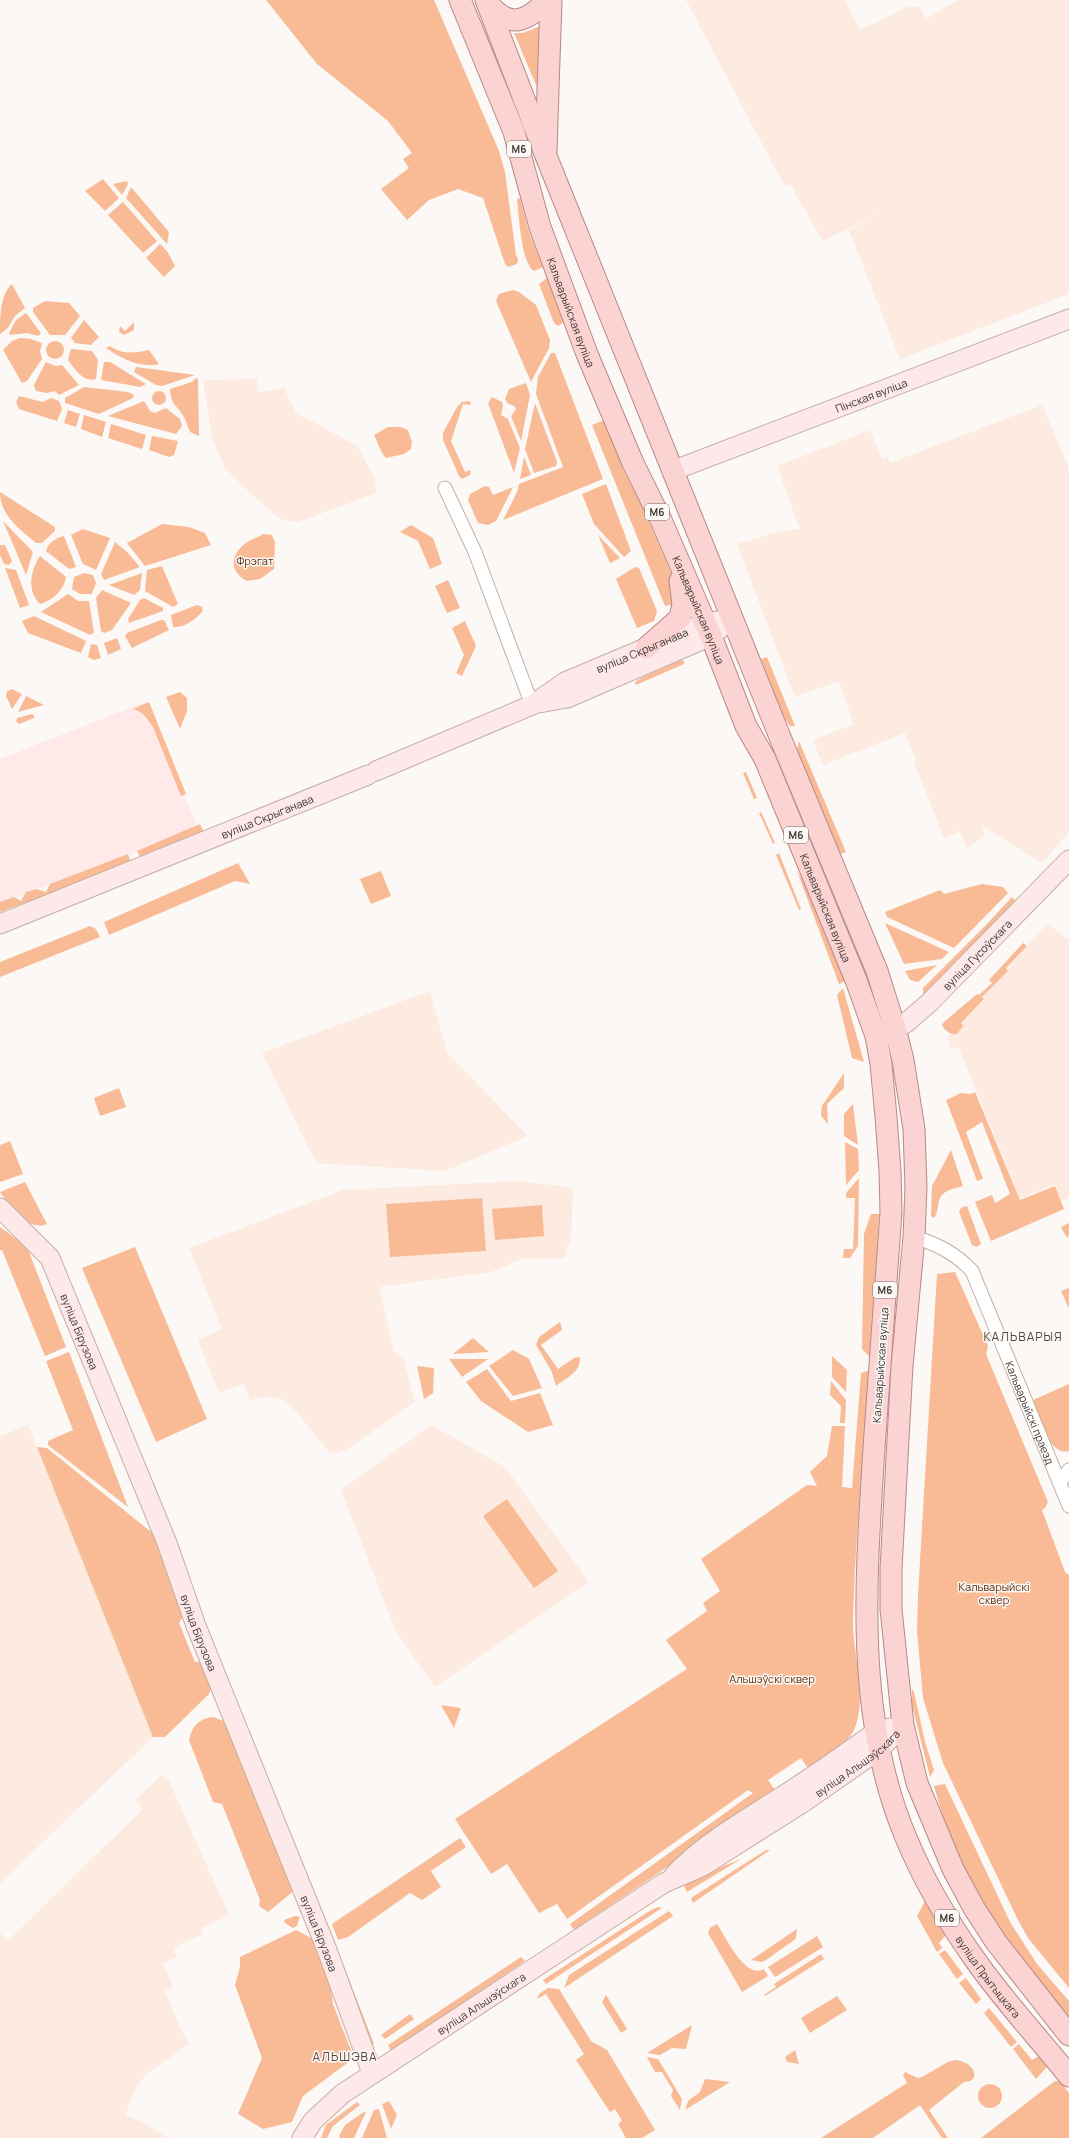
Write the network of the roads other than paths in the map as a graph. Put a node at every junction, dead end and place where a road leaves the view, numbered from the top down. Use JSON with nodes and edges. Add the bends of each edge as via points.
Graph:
{"nodes":[{"id":1,"x":460,"y":0,"type":"edge"},
{"id":2,"x":486,"y":0,"type":"edge"},
{"id":3,"x":549,"y":0,"type":"edge"},
{"id":4,"x":546,"y":156,"type":"junction"},
{"id":5,"x":594,"y":275,"type":"junction"},
{"id":6,"x":565,"y":293,"type":"junction"},
{"id":7,"x":1069,"y":319,"type":"edge"},
{"id":8,"x":633,"y":463,"type":"junction"},
{"id":9,"x":669,"y":463,"type":"junction"},
{"id":10,"x":445,"y":488,"type":"dead end"},
{"id":11,"x":678,"y":563,"type":"junction"},
{"id":12,"x":732,"y":619,"type":"junction"},
{"id":13,"x":708,"y":630,"type":"junction"},
{"id":14,"x":646,"y":648,"type":"junction"},
{"id":15,"x":532,"y":705,"type":"junction"},
{"id":16,"x":1069,"y":860,"type":"edge"},
{"id":17,"x":0,"y":924,"type":"edge"},
{"id":18,"x":895,"y":1028,"type":"junction"},
{"id":19,"x":876,"y":1036,"type":"junction"},
{"id":20,"x":1,"y":1210,"type":"edge"},
{"id":21,"x":889,"y":1237,"type":"junction"},
{"id":22,"x":914,"y":1237,"type":"junction"},
{"id":23,"x":1069,"y":1470,"type":"edge"},
{"id":24,"x":1060,"y":1482,"type":"junction"},
{"id":25,"x":1069,"y":1506,"type":"edge"},
{"id":26,"x":903,"y":1725,"type":"junction"},
{"id":27,"x":879,"y":1740,"type":"junction"},
{"id":28,"x":1069,"y":2035,"type":"edge"},
{"id":29,"x":372,"y":2073,"type":"junction"},
{"id":30,"x":1069,"y":2076,"type":"edge"},
{"id":31,"x":302,"y":2138,"type":"edge"}],
"edges":[{"from":1,"to":6,"type":"main road","name":"Кальварыйская вуліца","number":"М6","via":[[514,132],[540,227]]},
{"from":2,"to":3,"type":"main road","via":[[501,17],[517,20],[536,13]]},
{"from":2,"to":4,"type":"main road","name":"Кальварыйская вуліца","number":"М6"},
{"from":3,"to":4,"type":"main road"},
{"from":4,"to":5,"type":"main road","name":"Кальварыйская вуліца","number":"М6"},
{"from":5,"to":6,"type":"main road","via":[[575,283]]},
{"from":5,"to":9,"type":"main road","name":"Кальварыйская вуліца","number":"М6"},
{"from":6,"to":8,"type":"main road","name":"Кальварыйская вуліца","number":"М6","via":[[587,354]]},
{"from":7,"to":9,"type":"street","name":"Пінская вуліца","via":[[734,446]]},
{"from":8,"to":9,"type":"main road","via":[[650,469],[659,464]]},
{"from":8,"to":11,"type":"main road","name":"Кальварыйская вуліца","number":"М6","via":[[661,520]]},
{"from":9,"to":12,"type":"main road","name":"Кальварыйская вуліца","number":"М6"},
{"from":10,"to":15,"type":"street","via":[[476,552]]},
{"from":11,"to":13,"type":"main road","name":"Кальварыйская вуліца","number":"М6"},
{"from":11,"to":14,"type":"main road","via":[[684,604],[680,618]]},
{"from":12,"to":13,"type":"street","name":"вуліца Скрыганава"},
{"from":12,"to":18,"type":"main road","name":"Кальварыйская вуліца","number":"М6","via":[[878,971]]},
{"from":13,"to":14,"type":"street","name":"вуліца Скрыганава"},
{"from":13,"to":15,"type":"street","name":"вуліца Скрыганава","via":[[567,698]]},
{"from":13,"to":19,"type":"main road","name":"Кальварыйская вуліца","number":"М6","via":[[746,726],[764,760],[853,971]]},
{"from":14,"to":15,"type":"street","name":"вуліца Скрыганава","via":[[565,682]]},
{"from":15,"to":17,"type":"street","name":"вуліца Скрыганава"},
{"from":16,"to":18,"type":"street","name":"вуліца Гусоўскага","via":[[930,1002],[906,1023]]},
{"from":18,"to":19,"type":"street","name":"вуліца Гусоўскага"},
{"from":18,"to":22,"type":"main road","name":"Кальварыйская вуліца","number":"М6","via":[[914,1129]]},
{"from":19,"to":21,"type":"main road","name":"Кальварыйская вуліца","number":"М6","via":[[881,1064],[890,1171]]},
{"from":20,"to":29,"type":"street","name":"вуліца Бірузова","via":[[50,1258],[167,1543],[199,1633],[328,1950]]},
{"from":21,"to":22,"type":"main road"},
{"from":21,"to":27,"type":"main road","name":"Кальварыйская вуліца","number":"М6","via":[[866,1606],[868,1653]]},
{"from":22,"to":24,"type":"street","name":"Кальварыйскі праезд","via":[[942,1248],[962,1261],[972,1272]]},
{"from":22,"to":26,"type":"main road","name":"Кальварыйская вуліца","number":"М6","via":[[902,1366],[891,1569],[892,1616]]},
{"from":23,"to":24,"type":"street"},
{"from":24,"to":25,"type":"street","name":"Кальварыйскі праезд"},
{"from":26,"to":27,"type":"street","name":"вуліца Альшэўскага"},
{"from":26,"to":28,"type":"main road","number":"М6","via":[[923,1799],[963,1889],[996,1942]]},
{"from":27,"to":29,"type":"street","name":"вуліца Альшэўскага","via":[[720,1836],[691,1857],[670,1879]]},
{"from":27,"to":30,"type":"main road","name":"вуліца Прытыцкага","number":"М6","via":[[889,1789],[907,1840],[948,1920],[976,1962]]},
{"from":29,"to":31,"type":"street","name":"вуліца Альшэўскага","via":[[323,2110],[312,2121]]}]}
